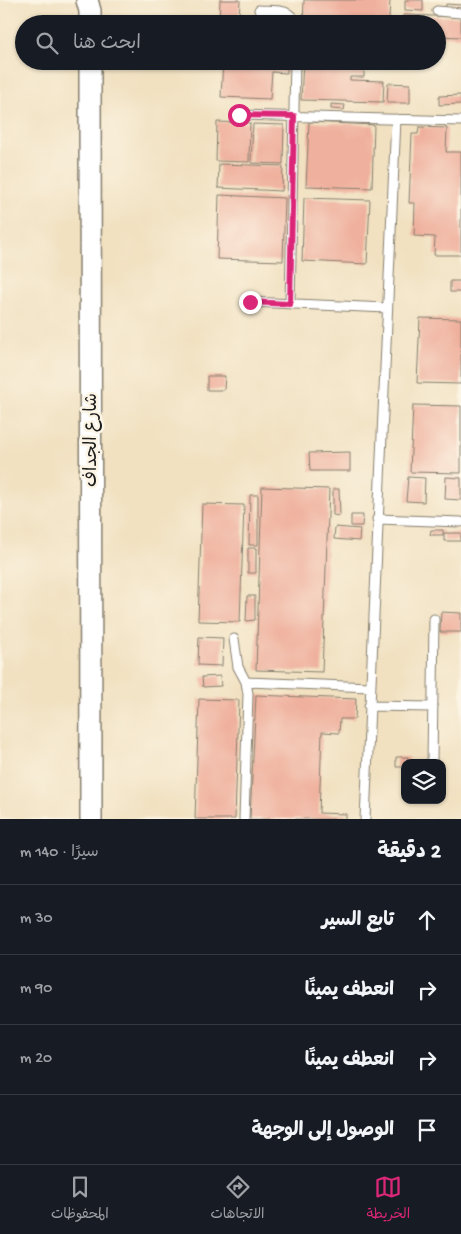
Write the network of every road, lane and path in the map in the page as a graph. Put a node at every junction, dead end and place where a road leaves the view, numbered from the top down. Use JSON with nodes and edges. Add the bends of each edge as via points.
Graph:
{"nodes":[{"id":1,"x":259,"y":10,"type":"dead end"},
{"id":2,"x":436,"y":11,"type":"dead end"},
{"id":3,"x":461,"y":13,"type":"edge"},
{"id":4,"x":290,"y":15,"type":"edge"},
{"id":5,"x":90,"y":70,"type":"edge"},
{"id":6,"x":295,"y":70,"type":"edge"},
{"id":7,"x":239,"y":115,"type":"dead end"},
{"id":8,"x":294,"y":116,"type":"junction"},
{"id":9,"x":396,"y":119,"type":"junction"},
{"id":10,"x":461,"y":121,"type":"edge"},
{"id":11,"x":250,"y":302,"type":"dead end"},
{"id":12,"x":290,"y":304,"type":"junction"},
{"id":13,"x":387,"y":308,"type":"junction"},
{"id":14,"x":377,"y":519,"type":"junction"},
{"id":15,"x":461,"y":522,"type":"edge"},
{"id":16,"x":434,"y":619,"type":"dead end"},
{"id":17,"x":234,"y":639,"type":"dead end"},
{"id":18,"x":246,"y":682,"type":"junction"},
{"id":19,"x":370,"y":687,"type":"junction"},
{"id":20,"x":369,"y":706,"type":"junction"},
{"id":21,"x":433,"y":707,"type":"junction"},
{"id":22,"x":432,"y":759,"type":"edge"},
{"id":23,"x":91,"y":819,"type":"edge"},
{"id":24,"x":244,"y":819,"type":"edge"},
{"id":25,"x":365,"y":819,"type":"edge"}],
"edges":[{"from":1,"to":4,"type":"lane"},
{"from":2,"to":3,"type":"lane"},
{"from":5,"to":23,"type":"street","name":"شارع الجداف"},
{"from":6,"to":8,"type":"lane"},
{"from":7,"to":8,"type":"lane"},
{"from":8,"to":9,"type":"lane"},
{"from":8,"to":12,"type":"lane"},
{"from":9,"to":10,"type":"lane"},
{"from":9,"to":13,"type":"lane"},
{"from":11,"to":12,"type":"lane"},
{"from":12,"to":13,"type":"lane"},
{"from":13,"to":14,"type":"lane"},
{"from":14,"to":15,"type":"lane"},
{"from":14,"to":19,"type":"lane"},
{"from":16,"to":21,"type":"lane"},
{"from":17,"to":18,"type":"lane","via":[[238,667]]},
{"from":18,"to":19,"type":"lane"},
{"from":18,"to":24,"type":"lane"},
{"from":19,"to":20,"type":"lane"},
{"from":20,"to":21,"type":"lane"},
{"from":20,"to":25,"type":"lane"},
{"from":21,"to":22,"type":"lane"}]}
